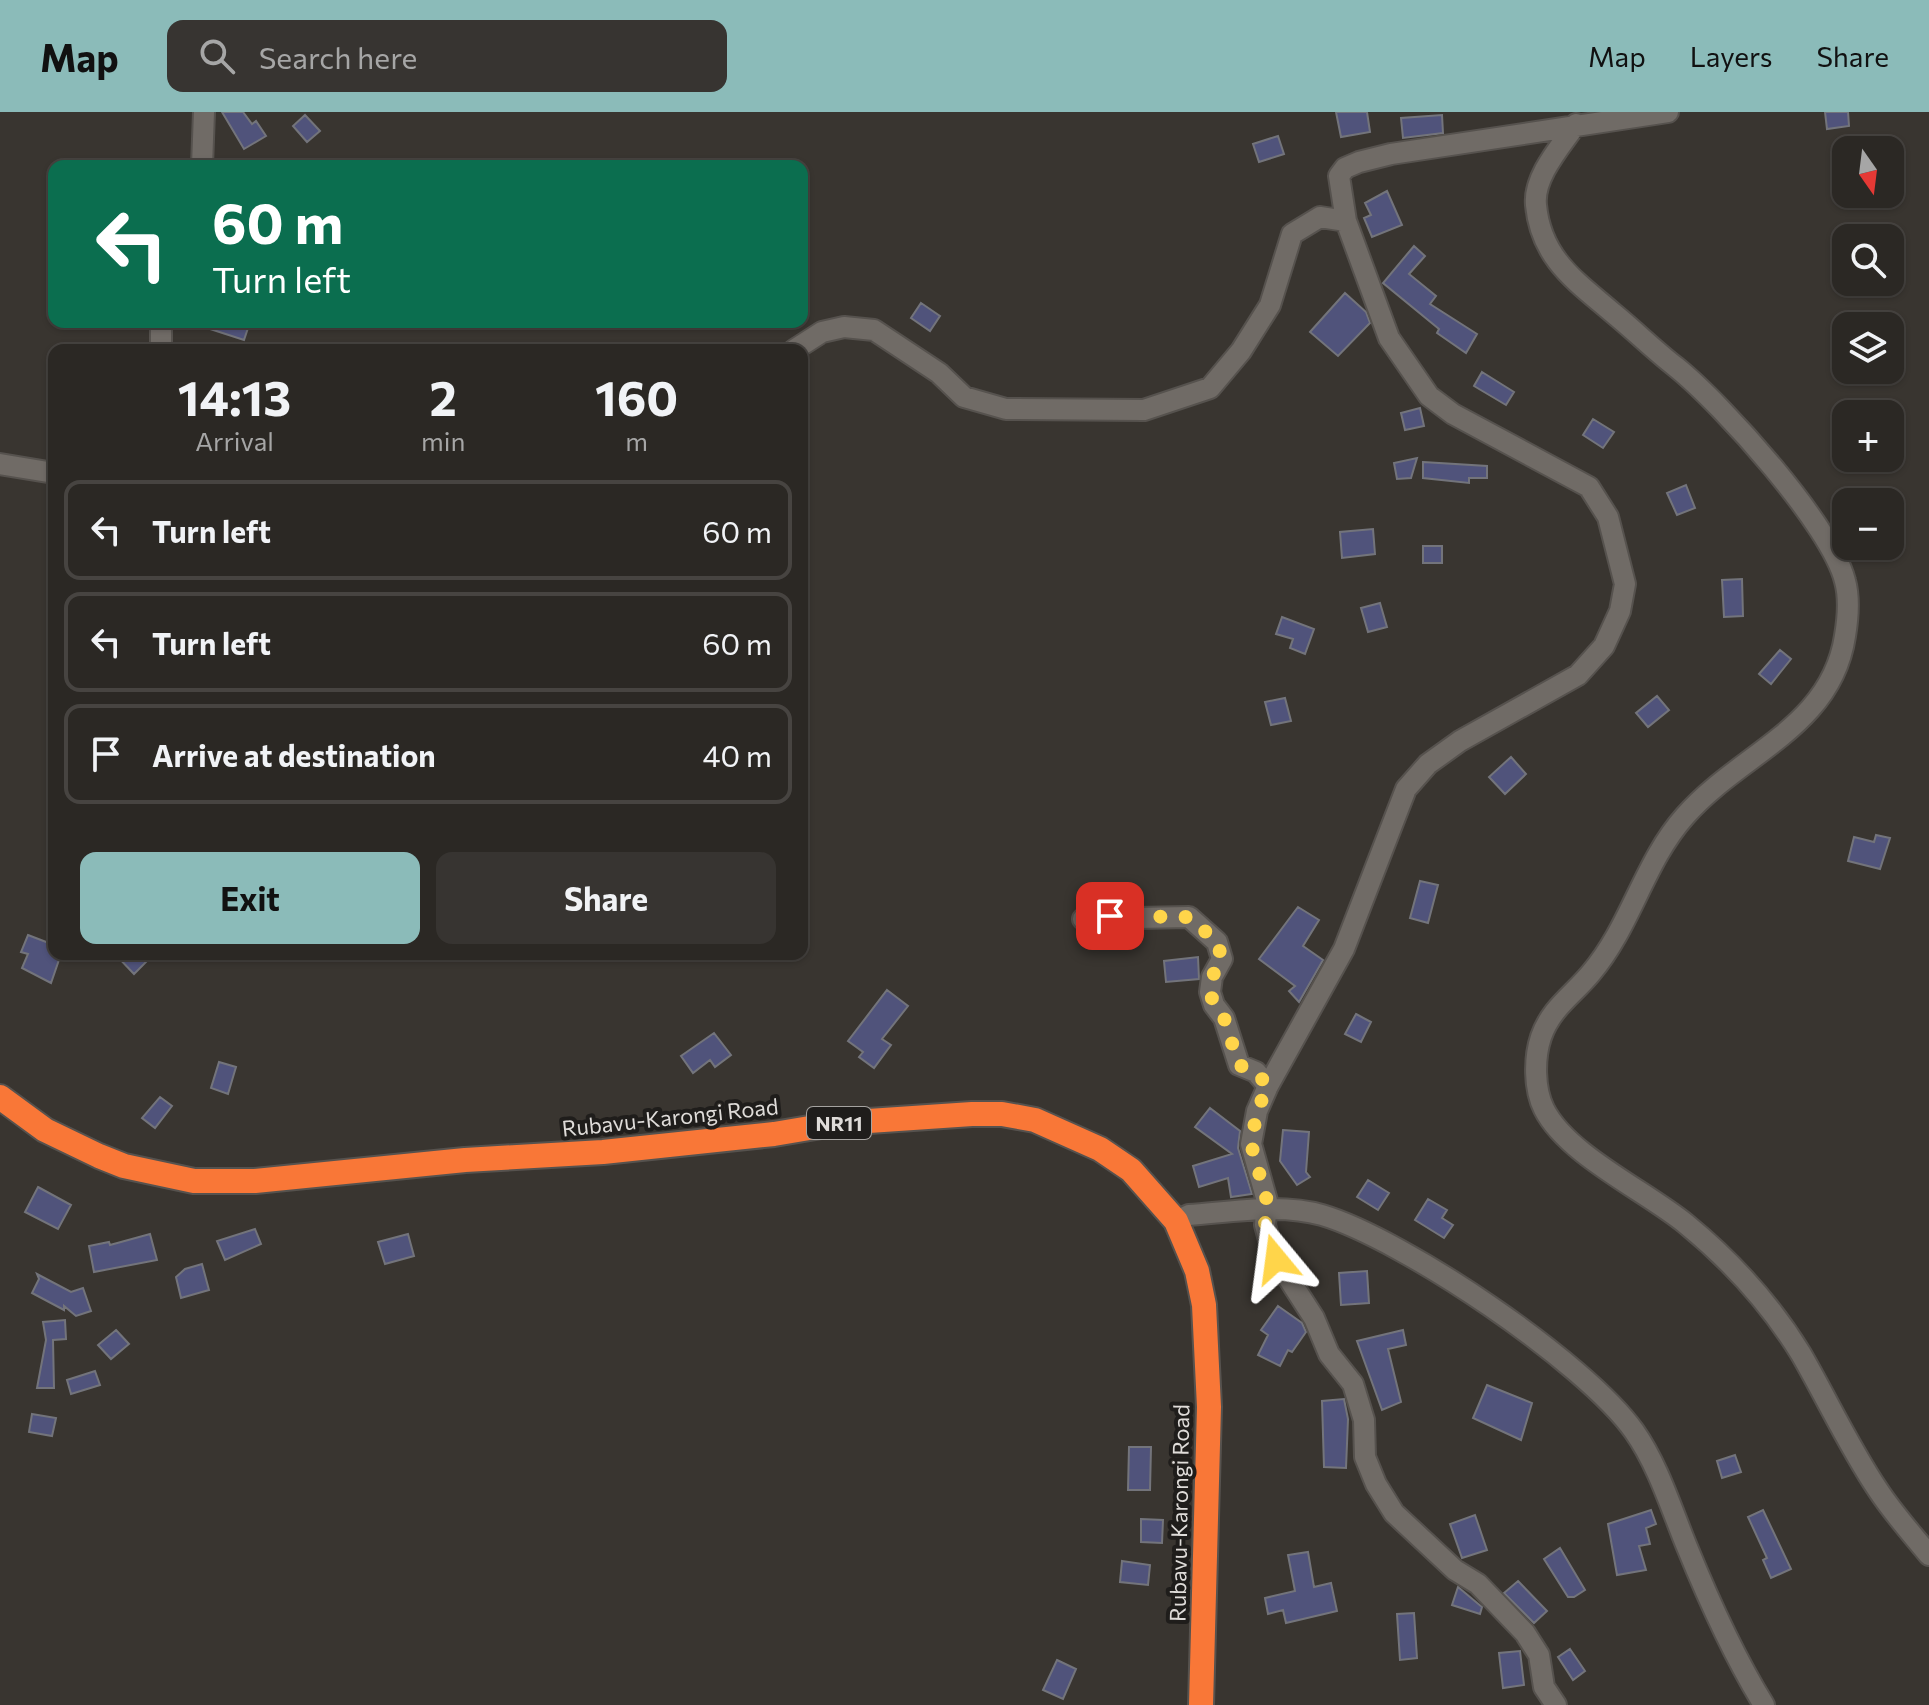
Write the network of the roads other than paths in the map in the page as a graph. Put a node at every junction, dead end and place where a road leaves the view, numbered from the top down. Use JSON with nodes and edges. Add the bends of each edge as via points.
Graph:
{"nodes":[{"id":1,"x":204,"y":112,"type":"edge"},
{"id":2,"x":1668,"y":112,"type":"edge"},
{"id":3,"x":1576,"y":124,"type":"junction"},
{"id":4,"x":202,"y":160,"type":"edge"},
{"id":5,"x":1346,"y":221,"type":"junction"},
{"id":6,"x":803,"y":344,"type":"edge"},
{"id":7,"x":0,"y":464,"type":"edge"},
{"id":8,"x":48,"y":472,"type":"edge"},
{"id":9,"x":1083,"y":919,"type":"dead end"},
{"id":10,"x":1268,"y":1086,"type":"junction"},
{"id":11,"x":0,"y":1097,"type":"edge"},
{"id":12,"x":1267,"y":1211,"type":"junction"},
{"id":13,"x":1176,"y":1221,"type":"junction"},
{"id":14,"x":1929,"y":1555,"type":"edge"},
{"id":15,"x":1201,"y":1705,"type":"edge"},
{"id":16,"x":1556,"y":1705,"type":"edge"},
{"id":17,"x":1764,"y":1705,"type":"edge"}],
"edges":[{"from":1,"to":4,"type":"street"},
{"from":2,"to":3,"type":"street"},
{"from":3,"to":5,"type":"street","via":[[1359,162],[1339,176]]},
{"from":3,"to":14,"type":"street","via":[[1537,190],[1535,203],[1552,254],[1567,276],[1732,422],[1825,534],[1841,563],[1849,595],[1839,667],[1826,690],[1778,740],[1715,786],[1659,851],[1612,945],[1554,1010],[1540,1040],[1536,1083],[1544,1109],[1562,1133],[1727,1258],[1799,1351],[1879,1492]]},
{"from":5,"to":6,"type":"street","via":[[1320,217],[1292,234],[1270,305],[1210,388],[1144,410],[1006,409],[964,397],[939,373],[874,330],[844,327]]},
{"from":5,"to":10,"type":"street","via":[[1389,338],[1429,396],[1589,487],[1608,517],[1625,584],[1604,646],[1578,675],[1460,741],[1428,764],[1406,789],[1344,949]]},
{"from":7,"to":8,"type":"street"},
{"from":9,"to":10,"type":"street","via":[[1189,917],[1217,942],[1222,959],[1212,977],[1214,1005],[1224,1018],[1239,1065],[1256,1072]]},
{"from":10,"to":12,"type":"street","via":[[1251,1144]]},
{"from":11,"to":13,"type":"highway","name":"Rubavu-Karongi Road","number":"NR11","via":[[45,1130],[124,1166],[225,1183],[685,1144],[839,1123],[1002,1114],[1035,1120],[1100,1149],[1131,1170]]},
{"from":12,"to":13,"type":"street","via":[[1189,1215]]},
{"from":12,"to":16,"type":"street","via":[[1265,1225],[1276,1259],[1314,1318],[1329,1354],[1353,1384],[1364,1420],[1365,1457],[1376,1484],[1394,1513],[1455,1570],[1478,1584],[1525,1633],[1539,1655],[1544,1687]]},
{"from":12,"to":17,"type":"street","via":[[1321,1214],[1415,1260],[1553,1351],[1614,1407],[1652,1465],[1724,1634]]},
{"from":13,"to":15,"type":"highway","name":"Rubavu-Karongi Road","number":"NR11","via":[[1197,1271],[1207,1342]]}]}
